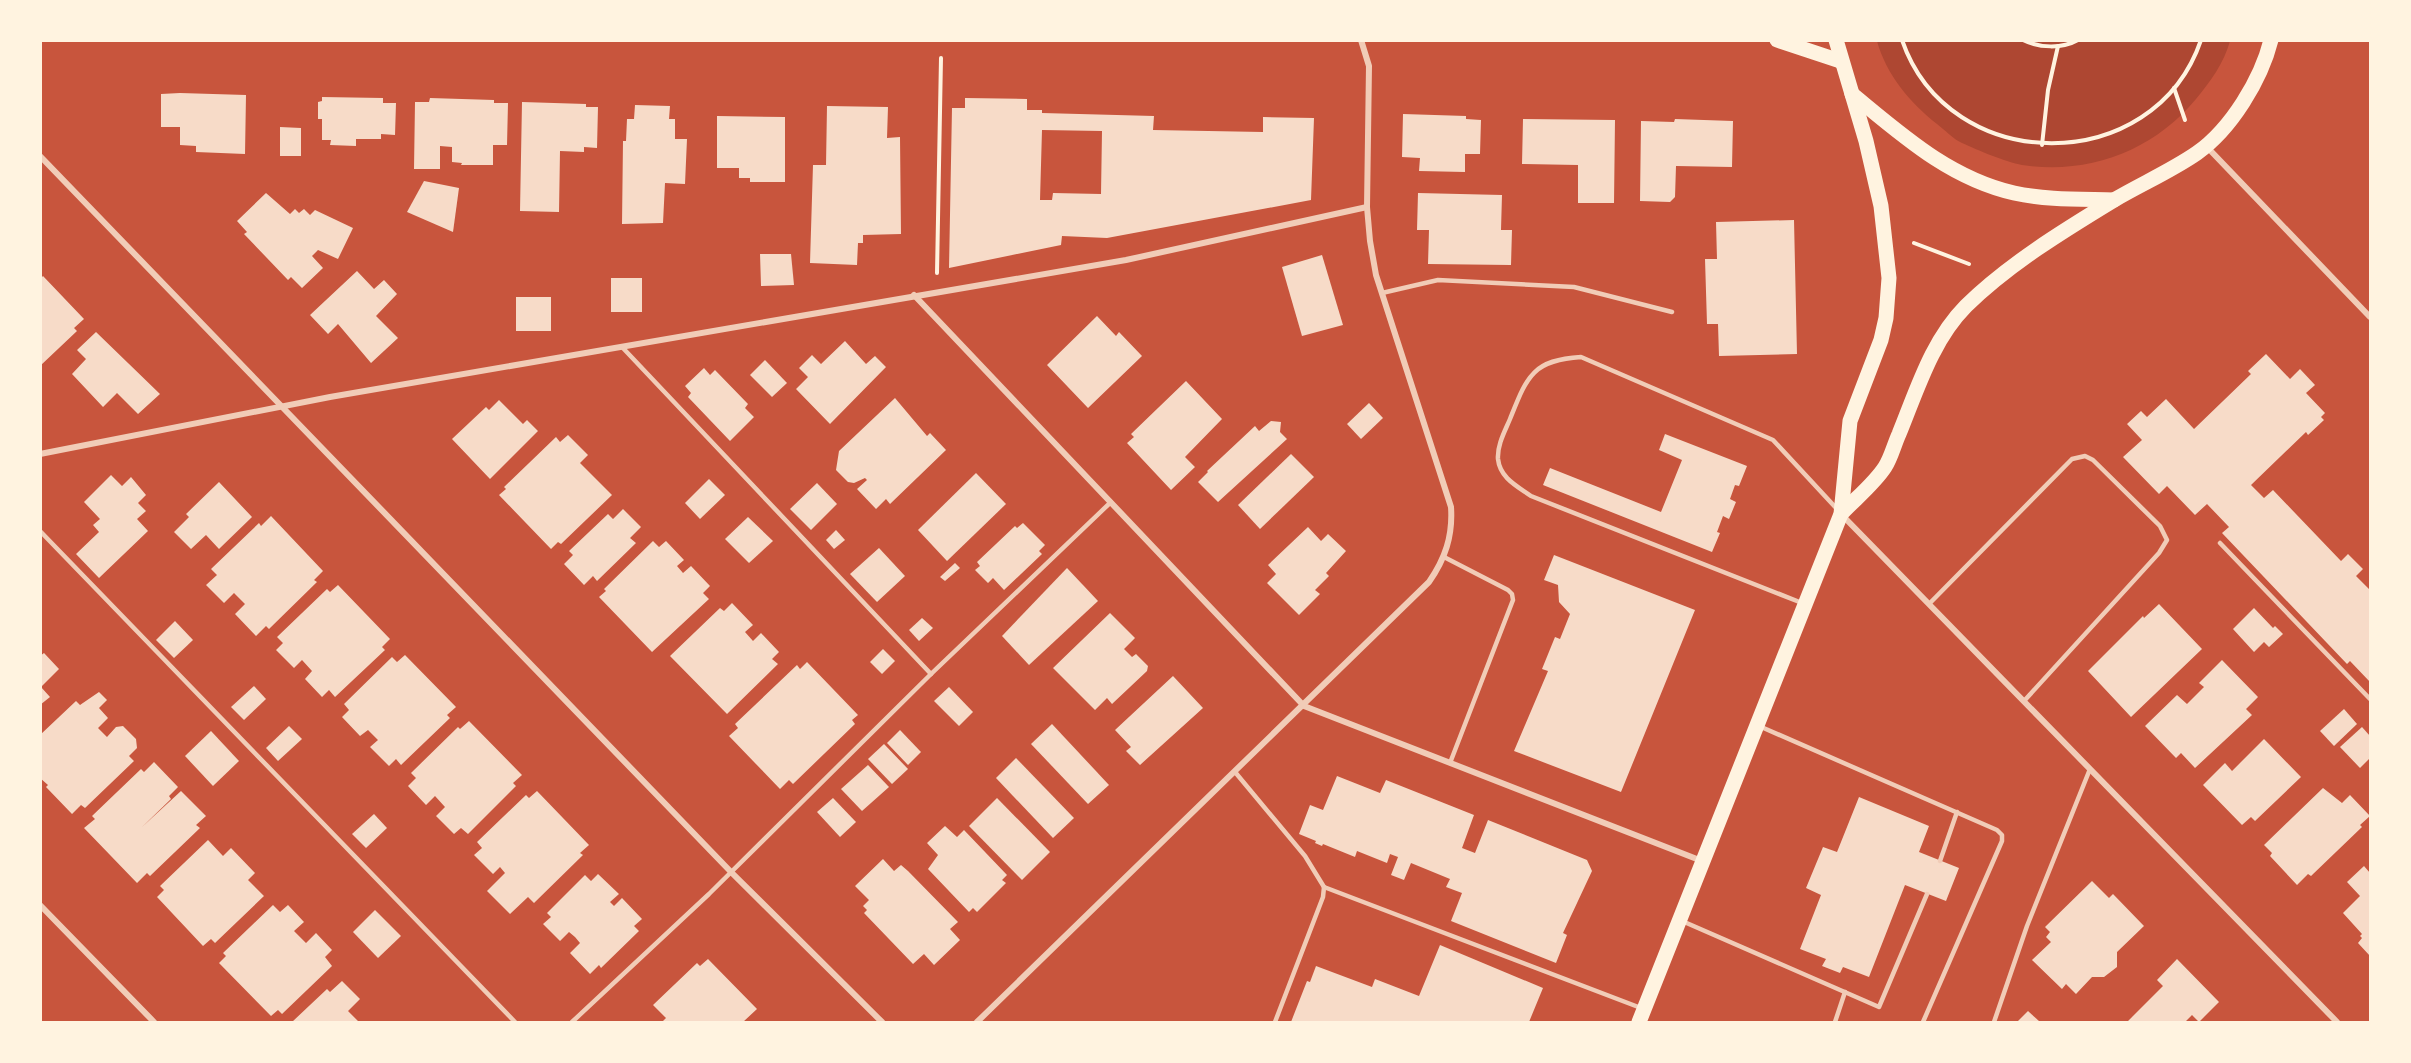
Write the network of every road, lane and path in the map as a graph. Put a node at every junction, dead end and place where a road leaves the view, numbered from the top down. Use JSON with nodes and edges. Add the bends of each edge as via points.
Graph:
{"nodes":[{"id":1,"x":1361,"y":40,"type":"edge"},
{"id":2,"x":1777,"y":40,"type":"edge"},
{"id":3,"x":1836,"y":40,"type":"edge"},
{"id":4,"x":1902,"y":40,"type":"edge"},
{"id":5,"x":2023,"y":40,"type":"edge"},
{"id":6,"x":2078,"y":40,"type":"edge"},
{"id":7,"x":2201,"y":40,"type":"edge"},
{"id":8,"x":2271,"y":40,"type":"edge"},
{"id":9,"x":2058,"y":46,"type":"junction"},
{"id":10,"x":941,"y":58,"type":"dead end"},
{"id":11,"x":1840,"y":61,"type":"junction"},
{"id":12,"x":2174,"y":88,"type":"junction"},
{"id":13,"x":1852,"y":94,"type":"junction"},
{"id":14,"x":2185,"y":120,"type":"dead end"},
{"id":15,"x":2042,"y":145,"type":"junction"},
{"id":16,"x":2206,"y":146,"type":"junction"},
{"id":17,"x":40,"y":156,"type":"edge"},
{"id":18,"x":2114,"y":200,"type":"junction"},
{"id":19,"x":1367,"y":207,"type":"junction"},
{"id":20,"x":1914,"y":243,"type":"dead end"},
{"id":21,"x":1969,"y":264,"type":"dead end"},
{"id":22,"x":937,"y":292,"type":"junction"},
{"id":23,"x":1382,"y":293,"type":"junction"},
{"id":24,"x":914,"y":296,"type":"junction"},
{"id":25,"x":1672,"y":312,"type":"dead end"},
{"id":26,"x":2370,"y":317,"type":"edge"},
{"id":27,"x":622,"y":347,"type":"junction"},
{"id":28,"x":281,"y":406,"type":"junction"},
{"id":29,"x":40,"y":454,"type":"edge"},
{"id":30,"x":1111,"y":502,"type":"junction"},
{"id":31,"x":1841,"y":514,"type":"junction"},
{"id":32,"x":40,"y":531,"type":"edge"},
{"id":33,"x":2220,"y":543,"type":"dead end"},
{"id":34,"x":1444,"y":557,"type":"junction"},
{"id":35,"x":1805,"y":604,"type":"junction"},
{"id":36,"x":1929,"y":604,"type":"junction"},
{"id":37,"x":931,"y":674,"type":"junction"},
{"id":38,"x":2370,"y":699,"type":"edge"},
{"id":39,"x":2024,"y":701,"type":"junction"},
{"id":40,"x":1304,"y":706,"type":"junction"},
{"id":41,"x":1757,"y":725,"type":"junction"},
{"id":42,"x":1450,"y":763,"type":"junction"},
{"id":43,"x":2090,"y":770,"type":"junction"},
{"id":44,"x":1235,"y":772,"type":"junction"},
{"id":45,"x":1957,"y":812,"type":"junction"},
{"id":46,"x":1702,"y":861,"type":"junction"},
{"id":47,"x":1940,"y":861,"type":"dead end"},
{"id":48,"x":732,"y":873,"type":"junction"},
{"id":49,"x":1324,"y":887,"type":"junction"},
{"id":50,"x":1928,"y":894,"type":"dead end"},
{"id":51,"x":40,"y":905,"type":"edge"},
{"id":52,"x":1679,"y":920,"type":"junction"},
{"id":53,"x":1845,"y":992,"type":"junction"},
{"id":54,"x":1641,"y":1016,"type":"edge"},
{"id":55,"x":154,"y":1023,"type":"edge"},
{"id":56,"x":515,"y":1023,"type":"edge"},
{"id":57,"x":572,"y":1023,"type":"edge"},
{"id":58,"x":882,"y":1023,"type":"edge"},
{"id":59,"x":977,"y":1023,"type":"edge"},
{"id":60,"x":1275,"y":1023,"type":"edge"},
{"id":61,"x":1835,"y":1023,"type":"edge"},
{"id":62,"x":1923,"y":1023,"type":"edge"},
{"id":63,"x":1994,"y":1023,"type":"edge"},
{"id":64,"x":2337,"y":1023,"type":"edge"}],
"edges":[{"from":1,"to":19,"type":"street","via":[[1369,66]]},
{"from":2,"to":11,"type":"main road"},
{"from":3,"to":11,"type":"main road"},
{"from":4,"to":15,"type":"path","via":[[1917,71],[1958,114],[1984,130]]},
{"from":5,"to":9,"type":"path","via":[[2031,45]]},
{"from":6,"to":9,"type":"path"},
{"from":7,"to":12,"type":"path"},
{"from":8,"to":16,"type":"main road","via":[[2245,100]]},
{"from":9,"to":15,"type":"path"},
{"from":10,"to":22,"type":"path"},
{"from":11,"to":13,"type":"main road"},
{"from":12,"to":14,"type":"path"},
{"from":12,"to":15,"type":"path","via":[[2128,126],[2072,144]]},
{"from":13,"to":18,"type":"main road","via":[[1934,159],[1979,183],[2033,196]]},
{"from":13,"to":31,"type":"main road","via":[[1881,206],[1889,278],[1881,340],[1850,421]]},
{"from":16,"to":18,"type":"main road"},
{"from":16,"to":26,"type":"street"},
{"from":17,"to":28,"type":"street"},
{"from":18,"to":31,"type":"main road","via":[[2002,275],[1966,306],[1932,356],[1885,468]]},
{"from":19,"to":22,"type":"street","via":[[1126,260]]},
{"from":19,"to":23,"type":"street","via":[[1372,255]]},
{"from":20,"to":21,"type":"path"},
{"from":22,"to":24,"type":"street"},
{"from":23,"to":25,"type":"lane","via":[[1438,280],[1574,287]]},
{"from":23,"to":34,"type":"street","via":[[1450,507],[1450,536]]},
{"from":24,"to":27,"type":"street"},
{"from":24,"to":30,"type":"street"},
{"from":27,"to":28,"type":"street"},
{"from":27,"to":37,"type":"lane"},
{"from":28,"to":29,"type":"street"},
{"from":28,"to":48,"type":"street"},
{"from":30,"to":37,"type":"lane"},
{"from":30,"to":40,"type":"street"},
{"from":31,"to":35,"type":"main road"},
{"from":31,"to":35,"type":"lane","via":[[1773,440],[1581,357],[1558,358],[1539,368],[1525,384],[1499,444],[1498,460],[1507,480],[1531,496]]},
{"from":31,"to":36,"type":"street"},
{"from":32,"to":56,"type":"lane"},
{"from":33,"to":38,"type":"lane"},
{"from":34,"to":40,"type":"street","via":[[1430,582]]},
{"from":34,"to":42,"type":"lane","via":[[1508,590],[1513,600]]},
{"from":35,"to":41,"type":"main road"},
{"from":36,"to":39,"type":"street"},
{"from":36,"to":39,"type":"lane","via":[[2072,459],[2085,456],[2093,460],[2160,526],[2166,540],[2159,553]]},
{"from":37,"to":48,"type":"lane"},
{"from":39,"to":43,"type":"street"},
{"from":40,"to":42,"type":"street"},
{"from":40,"to":44,"type":"street"},
{"from":41,"to":45,"type":"lane"},
{"from":41,"to":46,"type":"main road"},
{"from":42,"to":46,"type":"street"},
{"from":43,"to":63,"type":"lane","via":[[2027,926]]},
{"from":43,"to":64,"type":"street"},
{"from":44,"to":49,"type":"lane","via":[[1305,856]]},
{"from":44,"to":59,"type":"street"},
{"from":45,"to":47,"type":"lane"},
{"from":45,"to":62,"type":"lane","via":[[1998,830],[2002,841]]},
{"from":46,"to":52,"type":"main road"},
{"from":48,"to":57,"type":"lane"},
{"from":48,"to":58,"type":"street"},
{"from":49,"to":54,"type":"lane"},
{"from":49,"to":60,"type":"lane"},
{"from":50,"to":53,"type":"lane","via":[[1879,1007]]},
{"from":51,"to":55,"type":"street"},
{"from":52,"to":53,"type":"lane"},
{"from":52,"to":54,"type":"main road"},
{"from":53,"to":61,"type":"lane"}]}
